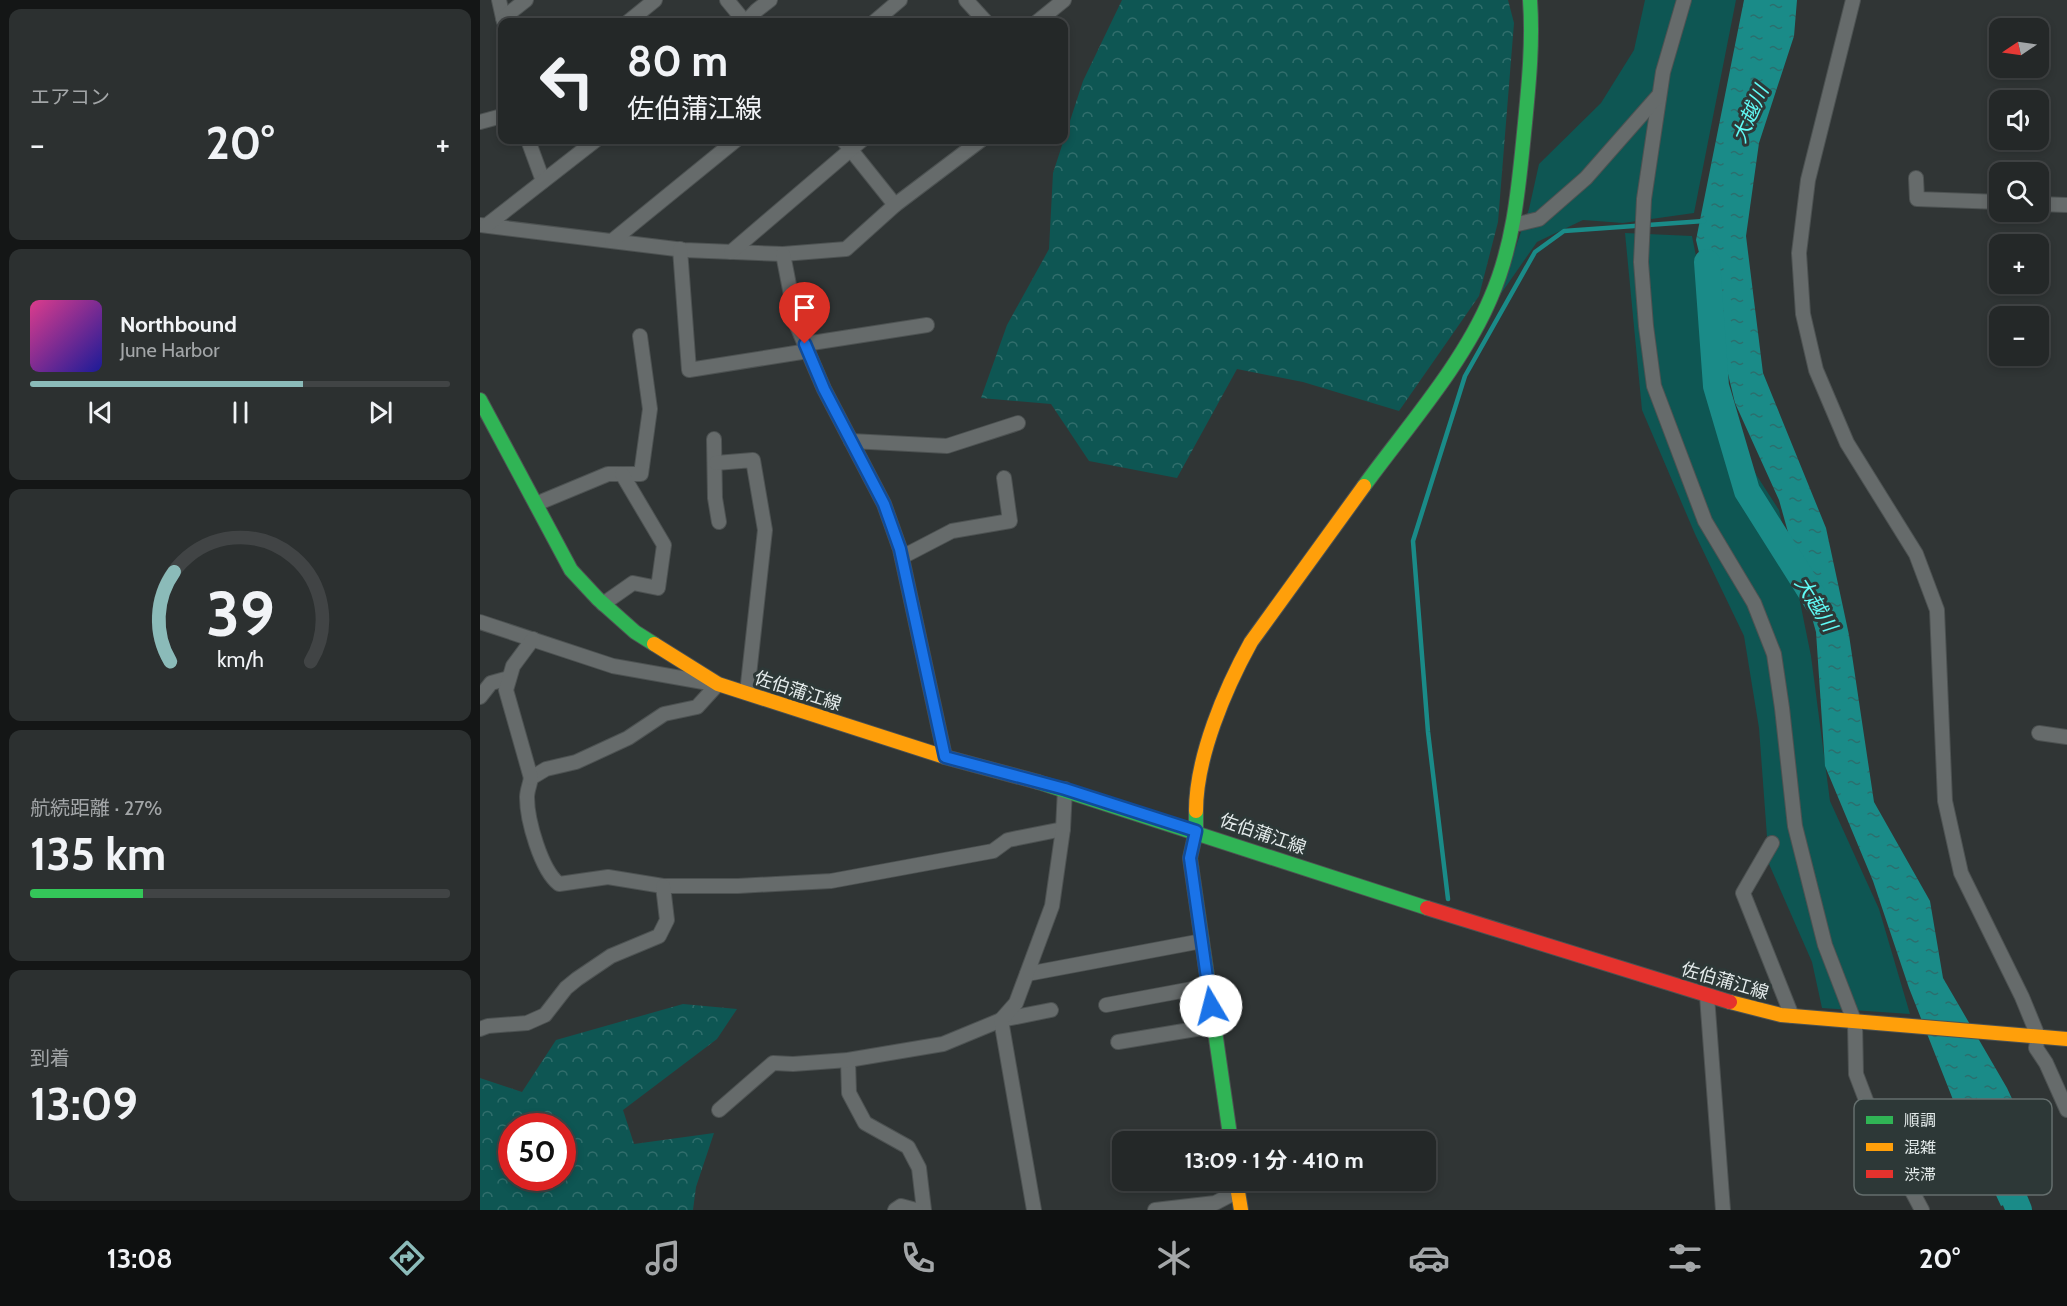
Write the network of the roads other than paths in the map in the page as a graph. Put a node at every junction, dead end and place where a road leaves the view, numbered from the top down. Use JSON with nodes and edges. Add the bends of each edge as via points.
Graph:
{"nodes":[{"id":1,"x":498,"y":0,"type":"edge"},
{"id":2,"x":526,"y":0,"type":"edge"},
{"id":3,"x":655,"y":0,"type":"edge"},
{"id":4,"x":727,"y":0,"type":"edge"},
{"id":5,"x":770,"y":0,"type":"edge"},
{"id":6,"x":900,"y":0,"type":"edge"},
{"id":7,"x":966,"y":0,"type":"edge"},
{"id":8,"x":1064,"y":0,"type":"edge"},
{"id":9,"x":1530,"y":0,"type":"edge"},
{"id":10,"x":1684,"y":0,"type":"edge"},
{"id":11,"x":1853,"y":0,"type":"edge"},
{"id":12,"x":502,"y":18,"type":"edge"},
{"id":13,"x":505,"y":18,"type":"edge"},
{"id":14,"x":633,"y":18,"type":"edge"},
{"id":15,"x":743,"y":18,"type":"edge"},
{"id":16,"x":750,"y":18,"type":"edge"},
{"id":17,"x":879,"y":18,"type":"edge"},
{"id":18,"x":982,"y":18,"type":"edge"},
{"id":19,"x":1042,"y":18,"type":"edge"},
{"id":20,"x":1659,"y":95,"type":"junction"},
{"id":21,"x":498,"y":117,"type":"edge"},
{"id":22,"x":480,"y":122,"type":"edge"},
{"id":23,"x":530,"y":144,"type":"edge"},
{"id":24,"x":591,"y":144,"type":"edge"},
{"id":25,"x":731,"y":144,"type":"edge"},
{"id":26,"x":847,"y":144,"type":"edge"},
{"id":27,"x":976,"y":144,"type":"edge"},
{"id":28,"x":1916,"y":178,"type":"dead end"},
{"id":29,"x":543,"y":180,"type":"junction"},
{"id":30,"x":1989,"y":202,"type":"edge"},
{"id":31,"x":2049,"y":204,"type":"edge"},
{"id":32,"x":896,"y":205,"type":"junction"},
{"id":33,"x":2067,"y":205,"type":"edge"},
{"id":34,"x":484,"y":225,"type":"edge"},
{"id":35,"x":1514,"y":225,"type":"junction"},
{"id":36,"x":612,"y":241,"type":"junction"},
{"id":37,"x":680,"y":249,"type":"junction"},
{"id":38,"x":731,"y":252,"type":"junction"},
{"id":39,"x":783,"y":254,"type":"junction"},
{"id":40,"x":927,"y":325,"type":"dead end"},
{"id":41,"x":640,"y":336,"type":"dead end"},
{"id":42,"x":807,"y":347,"type":"junction"},
{"id":43,"x":480,"y":400,"type":"edge"},
{"id":44,"x":1018,"y":423,"type":"dead end"},
{"id":45,"x":714,"y":439,"type":"dead end"},
{"id":46,"x":851,"y":441,"type":"junction"},
{"id":47,"x":716,"y":463,"type":"junction"},
{"id":48,"x":622,"y":474,"type":"junction"},
{"id":49,"x":1004,"y":478,"type":"dead end"},
{"id":50,"x":536,"y":504,"type":"junction"},
{"id":51,"x":719,"y":522,"type":"dead end"},
{"id":52,"x":902,"y":557,"type":"junction"},
{"id":53,"x":603,"y":604,"type":"junction"},
{"id":54,"x":480,"y":622,"type":"edge"},
{"id":55,"x":533,"y":639,"type":"junction"},
{"id":56,"x":509,"y":678,"type":"junction"},
{"id":57,"x":718,"y":684,"type":"junction"},
{"id":58,"x":747,"y":693,"type":"junction"},
{"id":59,"x":480,"y":697,"type":"edge"},
{"id":60,"x":2039,"y":733,"type":"dead end"},
{"id":61,"x":2067,"y":737,"type":"edge"},
{"id":62,"x":945,"y":757,"type":"junction"},
{"id":63,"x":531,"y":778,"type":"junction"},
{"id":64,"x":1065,"y":789,"type":"junction"},
{"id":65,"x":1063,"y":829,"type":"junction"},
{"id":66,"x":1196,"y":831,"type":"junction"},
{"id":67,"x":1772,"y":843,"type":"dead end"},
{"id":68,"x":663,"y":885,"type":"junction"},
{"id":69,"x":1202,"y":941,"type":"junction"},
{"id":70,"x":1027,"y":974,"type":"junction"},
{"id":71,"x":1209,"y":986,"type":"junction"},
{"id":72,"x":1707,"y":996,"type":"junction"},
{"id":73,"x":1106,"y":1005,"type":"dead end"},
{"id":74,"x":1051,"y":1010,"type":"dead end"},
{"id":75,"x":1792,"y":1016,"type":"junction"},
{"id":76,"x":1002,"y":1020,"type":"junction"},
{"id":77,"x":1855,"y":1023,"type":"junction"},
{"id":78,"x":1214,"y":1026,"type":"junction"},
{"id":79,"x":480,"y":1029,"type":"edge"},
{"id":80,"x":2038,"y":1036,"type":"junction"},
{"id":81,"x":2067,"y":1039,"type":"edge"},
{"id":82,"x":1118,"y":1042,"type":"dead end"},
{"id":83,"x":848,"y":1060,"type":"junction"},
{"id":84,"x":1866,"y":1099,"type":"edge"},
{"id":85,"x":719,"y":1110,"type":"dead end"},
{"id":86,"x":2067,"y":1110,"type":"edge"},
{"id":87,"x":1229,"y":1131,"type":"edge"},
{"id":88,"x":1231,"y":1191,"type":"edge"},
{"id":89,"x":1238,"y":1191,"type":"edge"},
{"id":90,"x":1914,"y":1195,"type":"edge"},
{"id":91,"x":895,"y":1210,"type":"edge"},
{"id":92,"x":916,"y":1210,"type":"edge"},
{"id":93,"x":924,"y":1210,"type":"edge"},
{"id":94,"x":1034,"y":1210,"type":"edge"},
{"id":95,"x":1155,"y":1210,"type":"edge"},
{"id":96,"x":1241,"y":1210,"type":"edge"},
{"id":97,"x":1723,"y":1210,"type":"edge"},
{"id":98,"x":1922,"y":1210,"type":"edge"}],
"edges":[{"from":1,"to":12,"type":"street"},
{"from":2,"to":13,"type":"street"},
{"from":3,"to":14,"type":"street"},
{"from":4,"to":15,"type":"street"},
{"from":5,"to":16,"type":"street"},
{"from":6,"to":17,"type":"street"},
{"from":7,"to":18,"type":"street"},
{"from":8,"to":19,"type":"street"},
{"from":9,"to":35,"type":"main road","via":[[1528,88]]},
{"from":10,"to":20,"type":"street"},
{"from":11,"to":80,"type":"street","via":[[1808,180],[1799,253],[1803,315],[1816,370],[1847,443],[1916,554],[1937,610],[1945,801],[1960,873]]},
{"from":20,"to":35,"type":"street","via":[[1586,178],[1539,219]]},
{"from":20,"to":77,"type":"street","via":[[1644,199],[1641,262],[1654,386],[1704,521],[1754,603],[1774,654],[1795,826],[1826,945]]},
{"from":21,"to":22,"type":"street"},
{"from":23,"to":29,"type":"street"},
{"from":24,"to":29,"type":"street"},
{"from":25,"to":36,"type":"street"},
{"from":26,"to":32,"type":"street"},
{"from":26,"to":38,"type":"street"},
{"from":27,"to":32,"type":"street"},
{"from":28,"to":30,"type":"street","via":[[1917,199]]},
{"from":29,"to":34,"type":"street"},
{"from":31,"to":33,"type":"street"},
{"from":32,"to":39,"type":"street","via":[[846,249]]},
{"from":34,"to":36,"type":"street"},
{"from":35,"to":66,"type":"main road","via":[[1491,298],[1458,358],[1297,577],[1236,669],[1222,699],[1205,756],[1196,795]]},
{"from":36,"to":37,"type":"street"},
{"from":37,"to":38,"type":"street"},
{"from":37,"to":42,"type":"street","via":[[689,370]]},
{"from":38,"to":39,"type":"street"},
{"from":39,"to":42,"type":"street","via":[[797,326]]},
{"from":40,"to":42,"type":"street"},
{"from":41,"to":48,"type":"street","via":[[649,420],[641,474]]},
{"from":42,"to":46,"type":"street"},
{"from":43,"to":50,"type":"main road","name":"佐伯蒲江線"},
{"from":44,"to":46,"type":"street","via":[[947,446]]},
{"from":45,"to":47,"type":"street"},
{"from":46,"to":52,"type":"street","via":[[884,504]]},
{"from":47,"to":51,"type":"street"},
{"from":47,"to":58,"type":"street","via":[[753,460],[765,530]]},
{"from":48,"to":50,"type":"street","via":[[608,474]]},
{"from":48,"to":53,"type":"street","via":[[664,545],[658,588],[633,583]]},
{"from":49,"to":52,"type":"street","via":[[1010,521],[952,531]]},
{"from":50,"to":53,"type":"main road","name":"佐伯蒲江線","via":[[571,570]]},
{"from":52,"to":62,"type":"street"},
{"from":53,"to":57,"type":"main road","name":"佐伯蒲江線","via":[[634,632]]},
{"from":54,"to":55,"type":"street"},
{"from":55,"to":56,"type":"street"},
{"from":55,"to":57,"type":"street","via":[[614,666]]},
{"from":56,"to":59,"type":"street","via":[[490,683]]},
{"from":56,"to":63,"type":"street","via":[[506,690]]},
{"from":57,"to":58,"type":"main road","name":"佐伯蒲江線"},
{"from":57,"to":63,"type":"street","via":[[698,707],[664,714],[628,738]]},
{"from":58,"to":62,"type":"main road","name":"佐伯蒲江線"},
{"from":60,"to":61,"type":"street"},
{"from":62,"to":64,"type":"main road","name":"佐伯蒲江線"},
{"from":63,"to":68,"type":"street","via":[[527,797],[536,843],[550,877],[560,884],[608,877]]},
{"from":64,"to":65,"type":"street"},
{"from":64,"to":66,"type":"main road","name":"佐伯蒲江線"},
{"from":65,"to":68,"type":"street","via":[[1008,840],[993,851],[831,881]]},
{"from":65,"to":70,"type":"street","via":[[1052,906]]},
{"from":66,"to":69,"type":"main road","via":[[1190,858]]},
{"from":66,"to":72,"type":"main road","name":"佐伯蒲江線"},
{"from":67,"to":75,"type":"street","via":[[1743,893]]},
{"from":68,"to":79,"type":"street","via":[[667,921],[659,936],[610,956],[566,988],[545,1015],[526,1023]]},
{"from":69,"to":70,"type":"street"},
{"from":69,"to":71,"type":"main road"},
{"from":70,"to":76,"type":"street","via":[[1016,1003]]},
{"from":71,"to":73,"type":"street"},
{"from":71,"to":78,"type":"main road"},
{"from":72,"to":75,"type":"main road","name":"佐伯蒲江線"},
{"from":72,"to":97,"type":"street"},
{"from":74,"to":76,"type":"street"},
{"from":75,"to":77,"type":"main road","name":"佐伯蒲江線"},
{"from":76,"to":83,"type":"street","via":[[943,1044]]},
{"from":76,"to":94,"type":"street"},
{"from":77,"to":80,"type":"main road","name":"佐伯蒲江線"},
{"from":77,"to":84,"type":"street","via":[[1856,1074]]},
{"from":78,"to":82,"type":"street"},
{"from":78,"to":87,"type":"main road"},
{"from":80,"to":81,"type":"main road","name":"佐伯蒲江線"},
{"from":80,"to":86,"type":"street","via":[[2036,1048]]},
{"from":83,"to":85,"type":"street","via":[[773,1063]]},
{"from":83,"to":93,"type":"street","via":[[849,1093],[865,1123],[908,1147],[920,1168]]},
{"from":88,"to":95,"type":"street","via":[[1215,1203]]},
{"from":89,"to":96,"type":"main road"},
{"from":90,"to":98,"type":"street"},
{"from":91,"to":92,"type":"street","via":[[901,1206]]}]}
